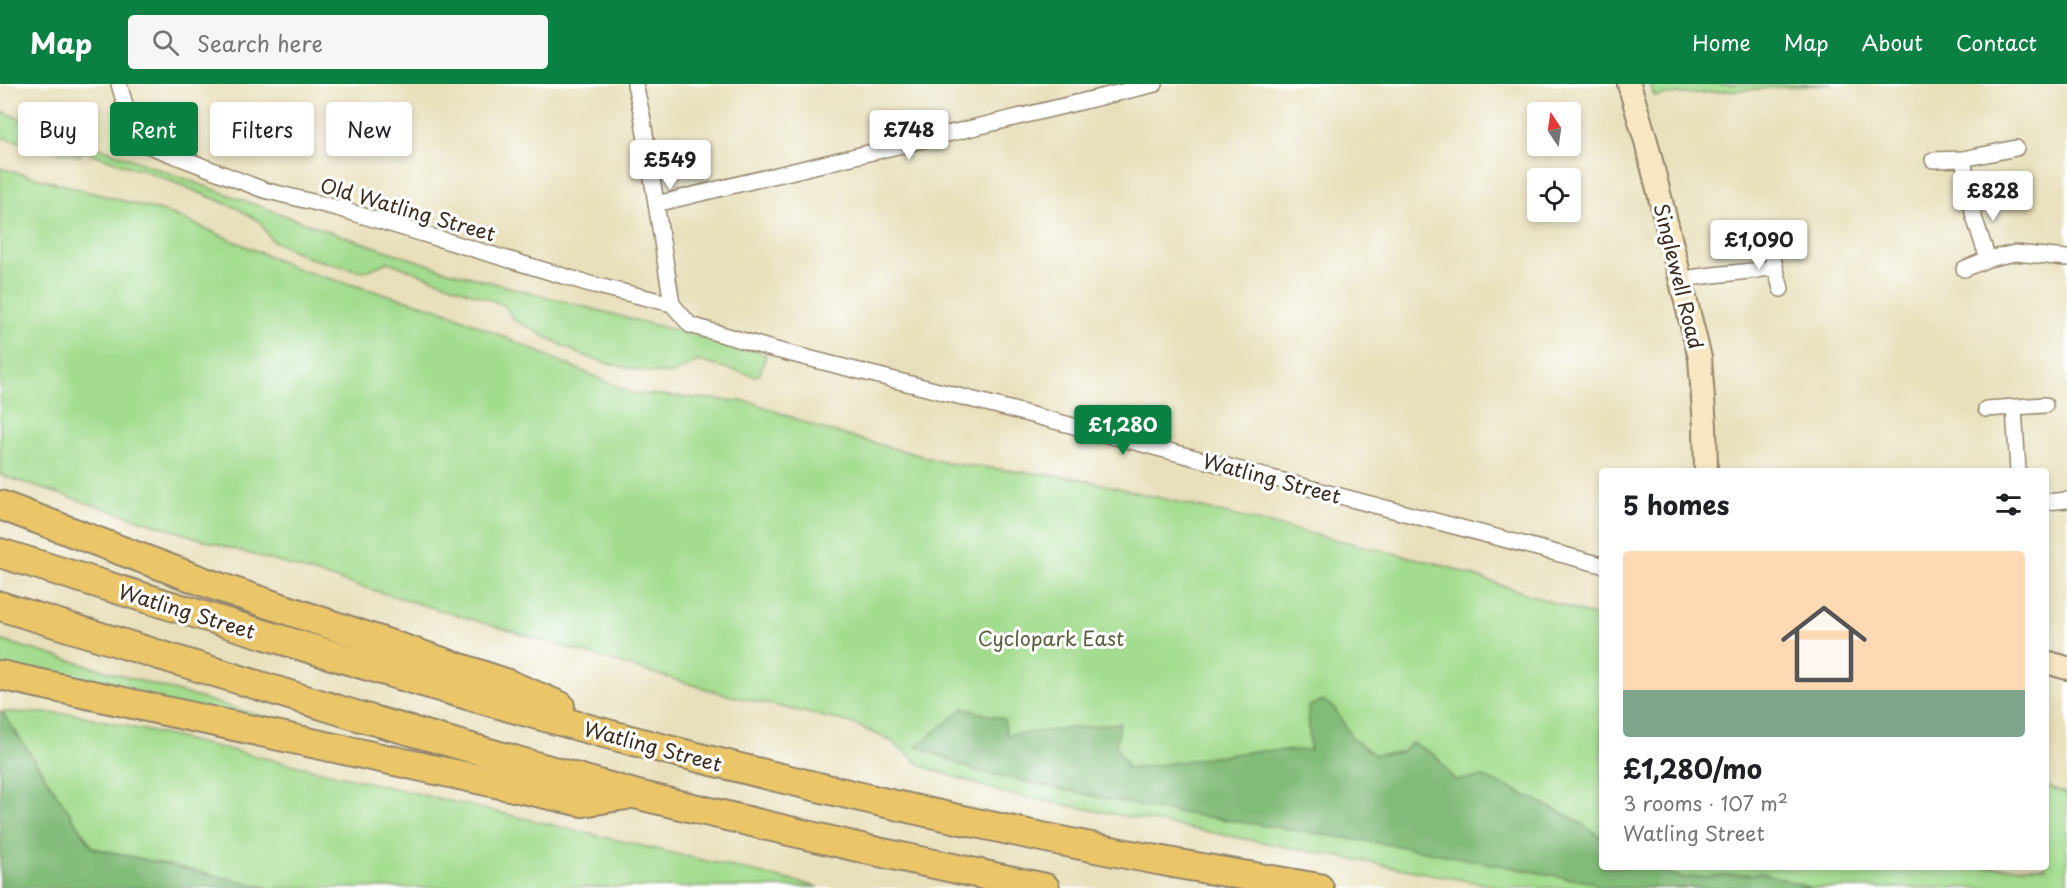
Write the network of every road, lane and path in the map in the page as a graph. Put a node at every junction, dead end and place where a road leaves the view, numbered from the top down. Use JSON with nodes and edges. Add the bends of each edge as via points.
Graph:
{"nodes":[{"id":1,"x":119,"y":84,"type":"edge"},
{"id":2,"x":635,"y":84,"type":"edge"},
{"id":3,"x":1155,"y":84,"type":"edge"},
{"id":4,"x":1629,"y":84,"type":"edge"},
{"id":5,"x":2016,"y":148,"type":"dead end"},
{"id":6,"x":1963,"y":159,"type":"junction"},
{"id":7,"x":1933,"y":160,"type":"dead end"},
{"id":8,"x":656,"y":204,"type":"junction"},
{"id":9,"x":1768,"y":243,"type":"dead end"},
{"id":10,"x":2067,"y":258,"type":"edge"},
{"id":11,"x":1988,"y":259,"type":"junction"},
{"id":12,"x":1775,"y":267,"type":"junction"},
{"id":13,"x":1964,"y":269,"type":"dead end"},
{"id":14,"x":1680,"y":280,"type":"junction"},
{"id":15,"x":1781,"y":290,"type":"dead end"},
{"id":16,"x":672,"y":304,"type":"junction"},
{"id":17,"x":2045,"y":405,"type":"dead end"},
{"id":18,"x":2014,"y":408,"type":"junction"},
{"id":19,"x":1986,"y":409,"type":"dead end"},
{"id":20,"x":1706,"y":468,"type":"edge"},
{"id":21,"x":2018,"y":468,"type":"edge"},
{"id":22,"x":2067,"y":500,"type":"edge"},
{"id":23,"x":2049,"y":502,"type":"edge"},
{"id":24,"x":0,"y":505,"type":"edge"},
{"id":25,"x":0,"y":553,"type":"edge"},
{"id":26,"x":1599,"y":564,"type":"edge"},
{"id":27,"x":0,"y":606,"type":"edge"},
{"id":28,"x":2049,"y":663,"type":"edge"},
{"id":29,"x":2067,"y":668,"type":"edge"},
{"id":30,"x":0,"y":675,"type":"edge"},
{"id":31,"x":655,"y":747,"type":"junction"},
{"id":32,"x":634,"y":794,"type":"junction"},
{"id":33,"x":1045,"y":888,"type":"edge"},
{"id":34,"x":1319,"y":888,"type":"edge"}],
"edges":[{"from":1,"to":16,"type":"street","name":"Old Watling Street","via":[[130,123],[138,134],[137,141],[264,190]]},
{"from":2,"to":8,"type":"street"},
{"from":3,"to":8,"type":"street"},
{"from":4,"to":14,"type":"street","name":"Singlewell Road"},
{"from":5,"to":6,"type":"street"},
{"from":6,"to":7,"type":"street"},
{"from":6,"to":11,"type":"street","via":[[1974,217]]},
{"from":8,"to":16,"type":"street"},
{"from":9,"to":12,"type":"street"},
{"from":10,"to":11,"type":"street","via":[[2024,253]]},
{"from":11,"to":13,"type":"street"},
{"from":12,"to":14,"type":"street"},
{"from":12,"to":15,"type":"street"},
{"from":14,"to":20,"type":"street","name":"Singlewell Road","via":[[1700,358]]},
{"from":16,"to":26,"type":"street","name":"Watling Street","via":[[690,325],[772,349]]},
{"from":17,"to":18,"type":"street"},
{"from":18,"to":19,"type":"street"},
{"from":18,"to":21,"type":"street"},
{"from":22,"to":23,"type":"street"},
{"from":24,"to":31,"type":"highway","via":[[210,584],[505,683]]},
{"from":25,"to":31,"type":"highway","name":"Watling Street","via":[[452,692]]},
{"from":27,"to":32,"type":"highway","via":[[358,716]]},
{"from":28,"to":29,"type":"street"},
{"from":30,"to":32,"type":"highway","via":[[583,802]]},
{"from":31,"to":34,"type":"highway","name":"Watling Street","via":[[1006,829]]},
{"from":32,"to":33,"type":"highway"}]}
